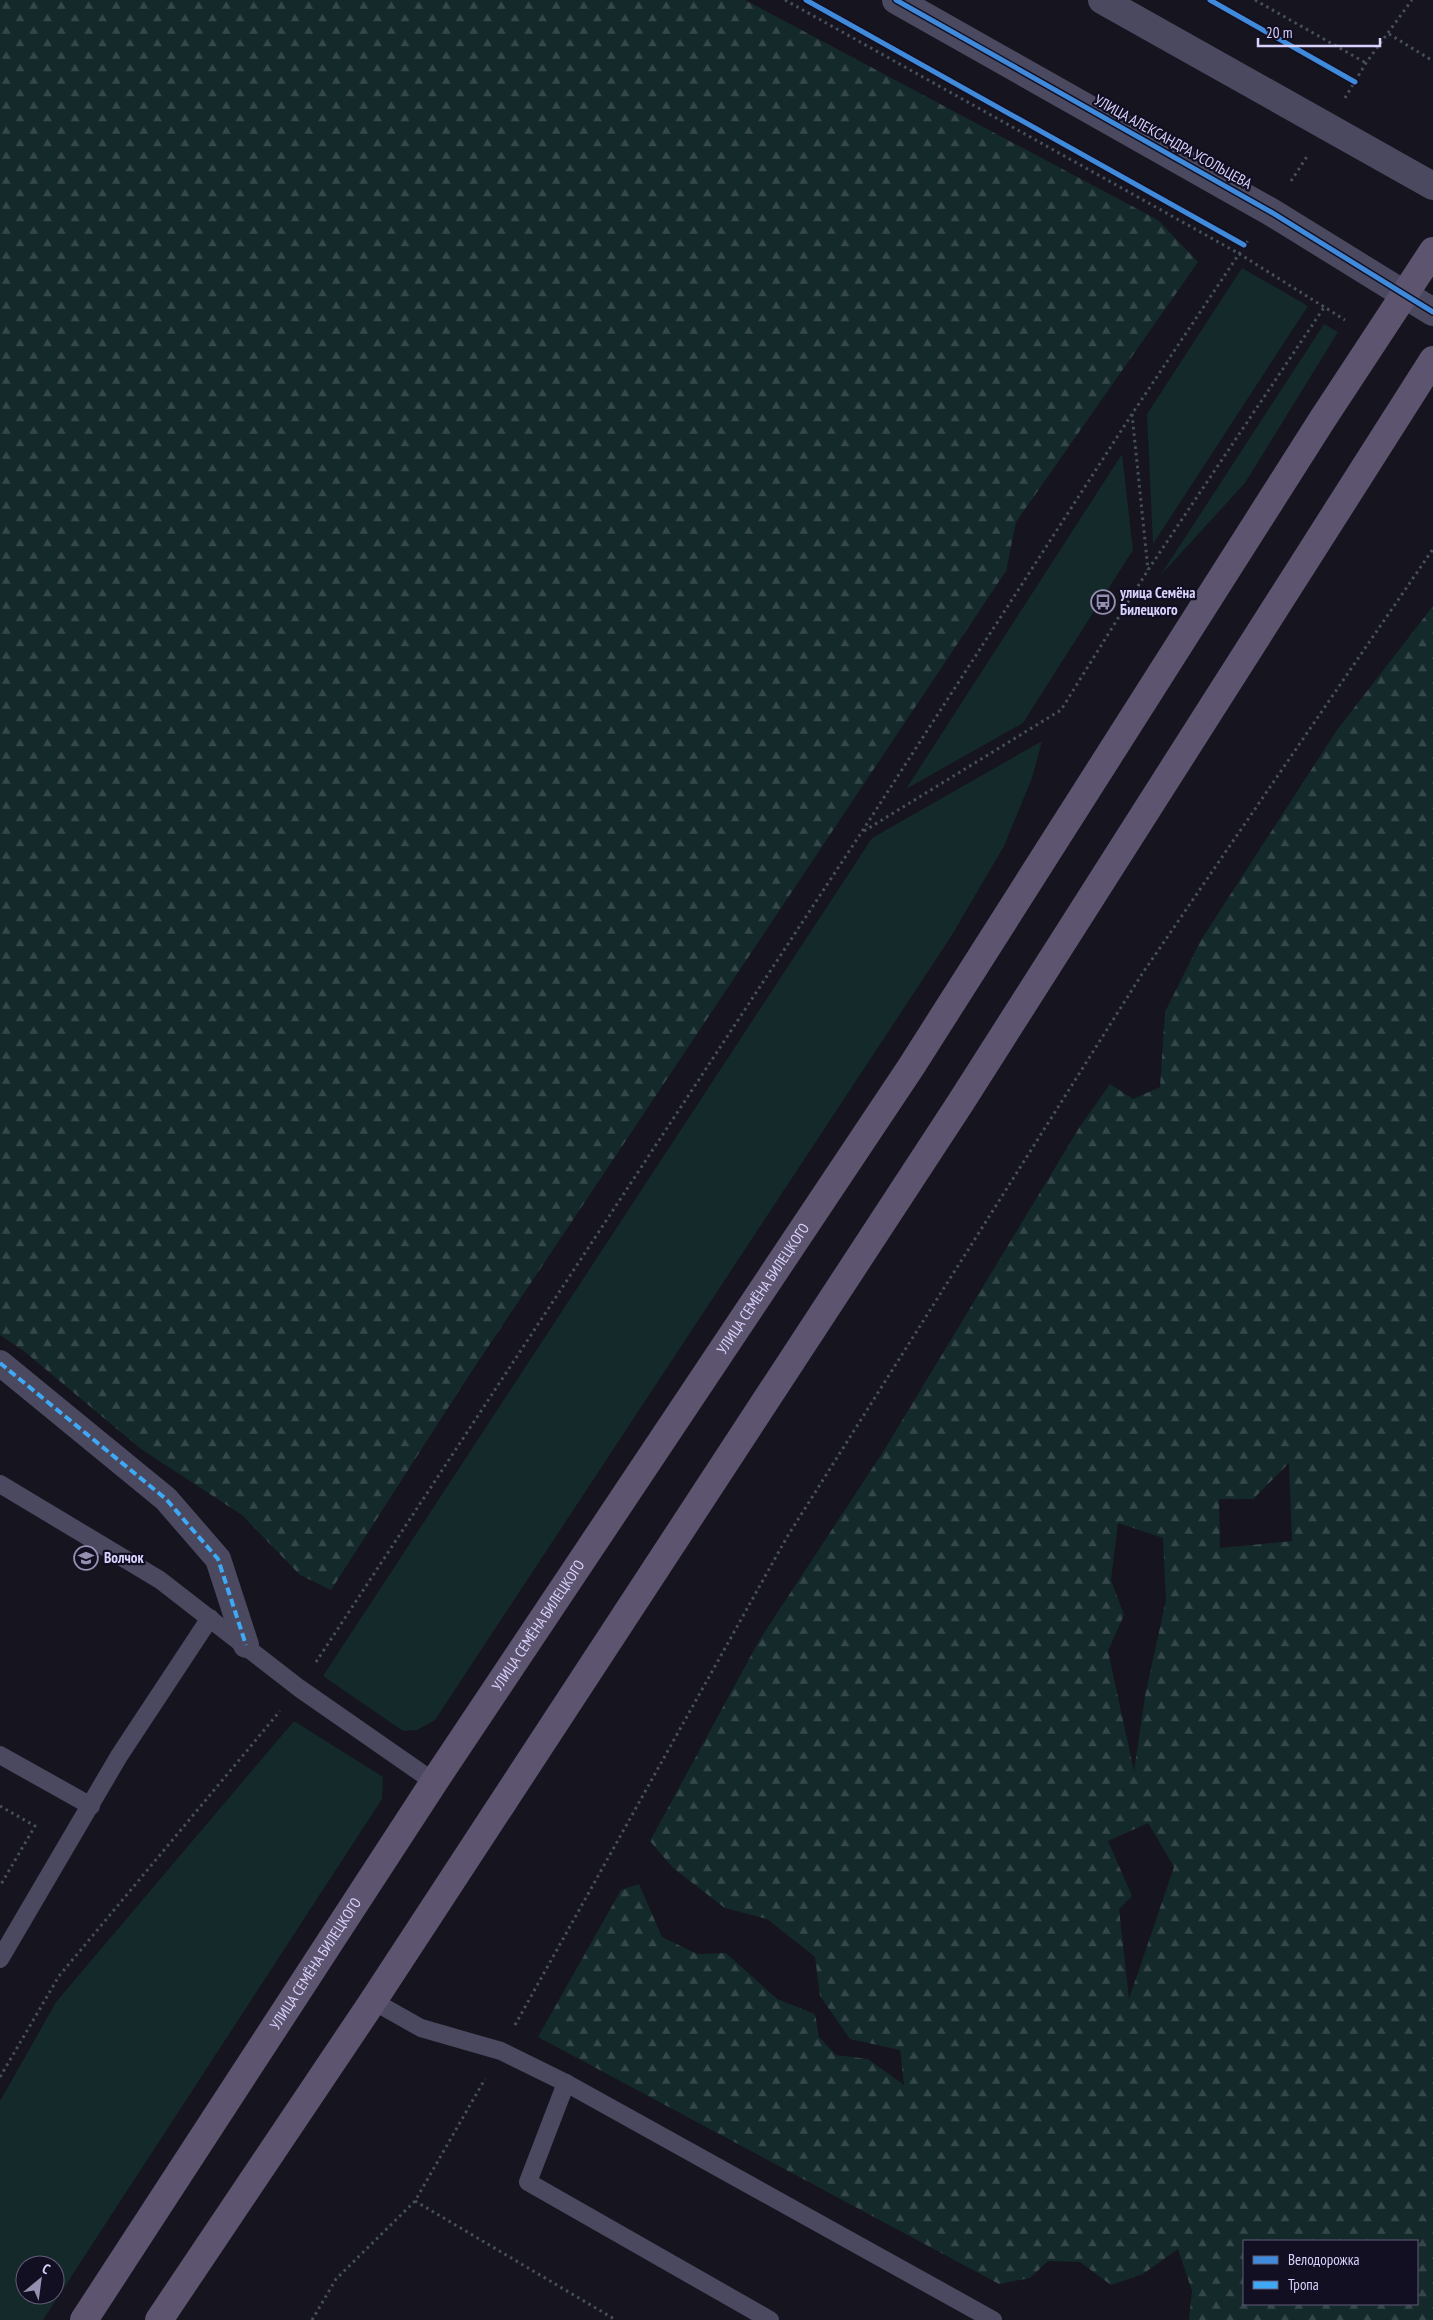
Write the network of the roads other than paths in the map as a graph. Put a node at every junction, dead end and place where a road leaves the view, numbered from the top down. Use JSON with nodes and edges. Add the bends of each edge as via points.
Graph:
{"nodes":[{"id":1,"x":896,"y":0,"type":"edge"},
{"id":2,"x":1102,"y":0,"type":"edge"},
{"id":3,"x":1433,"y":186,"type":"edge"},
{"id":4,"x":1433,"y":251,"type":"edge"},
{"id":5,"x":1404,"y":294,"type":"junction"},
{"id":6,"x":1433,"y":312,"type":"edge"},
{"id":7,"x":1433,"y":360,"type":"edge"},
{"id":8,"x":0,"y":1364,"type":"edge"},
{"id":9,"x":0,"y":1484,"type":"edge"},
{"id":10,"x":210,"y":1618,"type":"junction"},
{"id":11,"x":246,"y":1645,"type":"junction"},
{"id":12,"x":0,"y":1755,"type":"edge"},
{"id":13,"x":434,"y":1782,"type":"junction"},
{"id":14,"x":91,"y":1806,"type":"junction"},
{"id":15,"x":0,"y":1959,"type":"edge"},
{"id":16,"x":373,"y":2001,"type":"junction"},
{"id":17,"x":566,"y":2083,"type":"junction"},
{"id":18,"x":84,"y":2320,"type":"edge"},
{"id":19,"x":159,"y":2320,"type":"edge"},
{"id":20,"x":770,"y":2320,"type":"edge"},
{"id":21,"x":993,"y":2320,"type":"edge"}],
"edges":[{"from":1,"to":5,"type":"street","name":"УЛИЦА АЛЕКСАНДРА УСОЛЬЦЕВА","via":[[1271,212]]},
{"from":2,"to":3,"type":"street"},
{"from":4,"to":5,"type":"main road","name":"УЛИЦА СЕМЁНА БИЛЕЦКОГО"},
{"from":5,"to":6,"type":"street","name":"УЛИЦА АЛЕКСАНДРА УСОЛЬЦЕВА"},
{"from":5,"to":13,"type":"main road","name":"УЛИЦА СЕМЁНА БИЛЕЦКОГО","via":[[911,1067]]},
{"from":7,"to":16,"type":"main road","via":[[956,1110]]},
{"from":8,"to":11,"type":"street","via":[[166,1499],[218,1559]]},
{"from":9,"to":10,"type":"lane","via":[[160,1580]]},
{"from":10,"to":11,"type":"lane"},
{"from":10,"to":14,"type":"lane","via":[[119,1756]]},
{"from":11,"to":13,"type":"lane","via":[[299,1688]]},
{"from":12,"to":14,"type":"lane"},
{"from":13,"to":18,"type":"main road","name":"УЛИЦА СЕМЁНА БИЛЕЦКОГО"},
{"from":14,"to":15,"type":"lane"},
{"from":16,"to":17,"type":"lane","via":[[421,2028],[501,2051]]},
{"from":16,"to":19,"type":"main road"},
{"from":17,"to":20,"type":"lane","via":[[528,2182]]},
{"from":17,"to":21,"type":"lane"}]}
